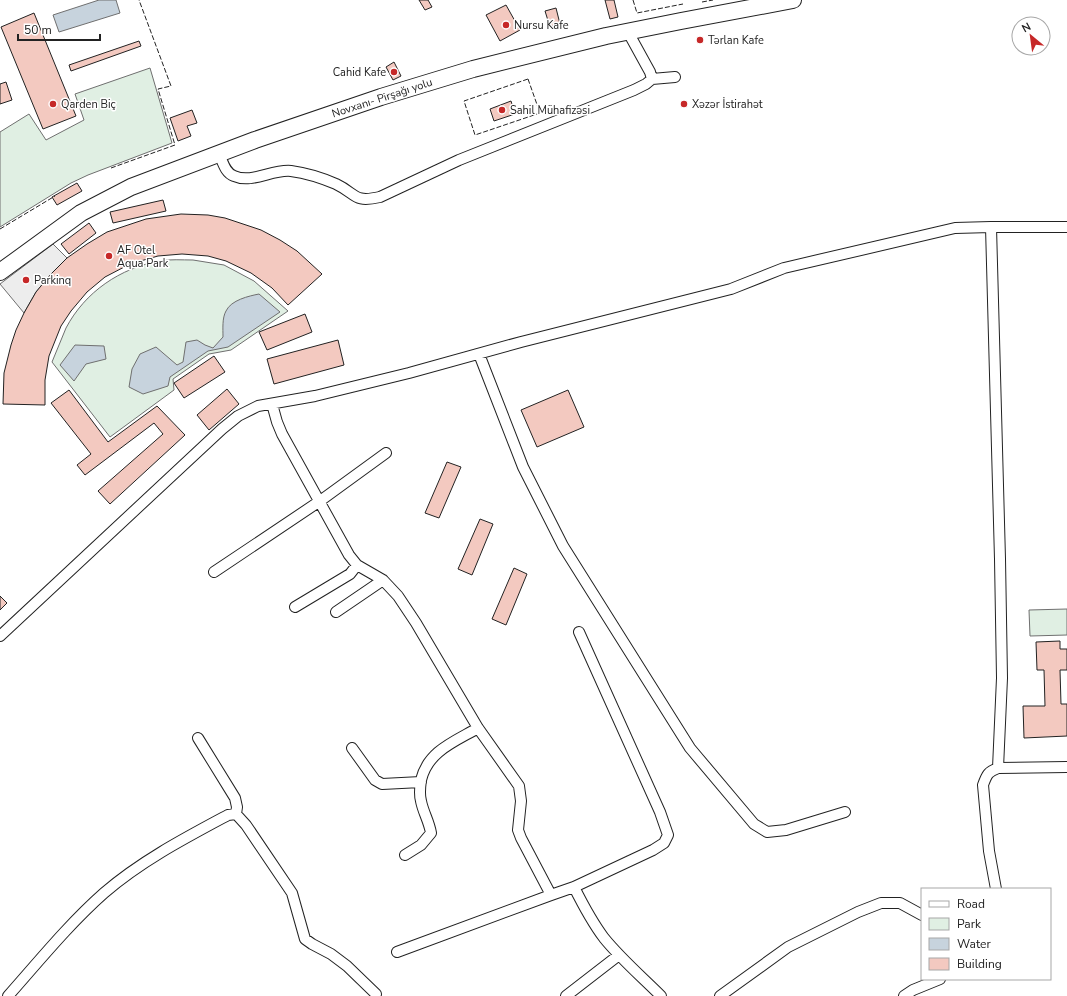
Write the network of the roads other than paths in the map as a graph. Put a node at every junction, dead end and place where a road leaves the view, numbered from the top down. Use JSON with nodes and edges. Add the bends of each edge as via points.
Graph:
{"nodes":[{"id":1,"x":793,"y":0,"type":"edge"},
{"id":2,"x":628,"y":32,"type":"junction"},
{"id":3,"x":675,"y":77,"type":"dead end"},
{"id":4,"x":652,"y":79,"type":"junction"},
{"id":5,"x":219,"y":154,"type":"junction"},
{"id":6,"x":991,"y":227,"type":"junction"},
{"id":7,"x":1067,"y":227,"type":"edge"},
{"id":8,"x":0,"y":272,"type":"edge"},
{"id":9,"x":479,"y":354,"type":"junction"},
{"id":10,"x":272,"y":404,"type":"junction"},
{"id":11,"x":386,"y":453,"type":"dead end"},
{"id":12,"x":320,"y":501,"type":"junction"},
{"id":13,"x":358,"y":565,"type":"junction"},
{"id":14,"x":214,"y":572,"type":"dead end"},
{"id":15,"x":383,"y":580,"type":"junction"},
{"id":16,"x":296,"y":607,"type":"dead end"},
{"id":17,"x":336,"y":612,"type":"dead end"},
{"id":18,"x":579,"y":632,"type":"dead end"},
{"id":19,"x":0,"y":636,"type":"edge"},
{"id":20,"x":478,"y":728,"type":"junction"},
{"id":21,"x":198,"y":738,"type":"dead end"},
{"id":22,"x":352,"y":748,"type":"dead end"},
{"id":23,"x":1067,"y":767,"type":"edge"},
{"id":24,"x":998,"y":768,"type":"junction"},
{"id":25,"x":421,"y":782,"type":"junction"},
{"id":26,"x":845,"y":812,"type":"dead end"},
{"id":27,"x":236,"y":814,"type":"junction"},
{"id":28,"x":405,"y":856,"type":"dead end"},
{"id":29,"x":574,"y":887,"type":"junction"},
{"id":30,"x":996,"y":888,"type":"edge"},
{"id":31,"x":551,"y":895,"type":"junction"},
{"id":32,"x":921,"y":914,"type":"edge"},
{"id":33,"x":397,"y":952,"type":"dead end"},
{"id":34,"x":619,"y":955,"type":"junction"},
{"id":35,"x":938,"y":980,"type":"edge"},
{"id":36,"x":914,"y":993,"type":"edge"},
{"id":37,"x":376,"y":994,"type":"dead end"},
{"id":38,"x":8,"y":996,"type":"edge"},
{"id":39,"x":566,"y":996,"type":"edge"},
{"id":40,"x":661,"y":996,"type":"edge"},
{"id":41,"x":720,"y":996,"type":"edge"},
{"id":42,"x":904,"y":996,"type":"edge"}],
"edges":[{"from":1,"to":2,"type":"main road","name":"Novxanı- Pirşağı yolu"},
{"from":2,"to":4,"type":"street"},
{"from":2,"to":5,"type":"main road","name":"Novxanı- Pirşağı yolu","via":[[473,69],[393,93]]},
{"from":3,"to":4,"type":"street"},
{"from":4,"to":5,"type":"street","via":[[634,90],[459,160],[380,197],[367,200],[356,197],[329,181],[290,171],[244,179],[233,176],[227,171]]},
{"from":5,"to":8,"type":"main road","name":"Novxanı- Pirşağı yolu","via":[[131,187],[97,203]]},
{"from":6,"to":7,"type":"street"},
{"from":6,"to":9,"type":"street","via":[[956,228],[784,268],[731,289]]},
{"from":6,"to":24,"type":"street","via":[[1001,654]]},
{"from":9,"to":10,"type":"street","via":[[388,379]]},
{"from":9,"to":26,"type":"street","via":[[523,467],[563,546],[690,748],[754,824],[767,832],[786,830]]},
{"from":10,"to":12,"type":"street","via":[[282,434]]},
{"from":10,"to":19,"type":"street","via":[[246,411],[222,429]]},
{"from":11,"to":12,"type":"street"},
{"from":12,"to":13,"type":"street","via":[[349,555]]},
{"from":12,"to":14,"type":"street"},
{"from":13,"to":15,"type":"street"},
{"from":13,"to":16,"type":"street","via":[[350,574]]},
{"from":15,"to":17,"type":"street"},
{"from":15,"to":20,"type":"street","via":[[398,596],[416,623]]},
{"from":18,"to":29,"type":"street","via":[[668,835],[664,843],[653,850]]},
{"from":20,"to":25,"type":"street","via":[[431,757],[423,771]]},
{"from":20,"to":31,"type":"street","via":[[519,786],[521,802],[518,830]]},
{"from":21,"to":27,"type":"street","via":[[235,798]]},
{"from":22,"to":25,"type":"street","via":[[375,780],[382,784]]},
{"from":23,"to":24,"type":"street"},
{"from":24,"to":30,"type":"street","via":[[986,775],[984,785],[988,851]]},
{"from":25,"to":28,"type":"street","via":[[421,801],[430,824],[430,833],[421,845]]},
{"from":27,"to":37,"type":"street","via":[[292,893],[305,939],[332,954]]},
{"from":27,"to":38,"type":"street","via":[[228,814],[162,850],[104,893],[59,938]]},
{"from":29,"to":31,"type":"street"},
{"from":29,"to":34,"type":"street","via":[[591,919]]},
{"from":31,"to":33,"type":"street"},
{"from":32,"to":41,"type":"street","via":[[900,903],[881,903],[858,912],[788,947]]},
{"from":34,"to":39,"type":"street"},
{"from":34,"to":40,"type":"street"},
{"from":35,"to":36,"type":"street"},
{"from":36,"to":42,"type":"street"}]}
